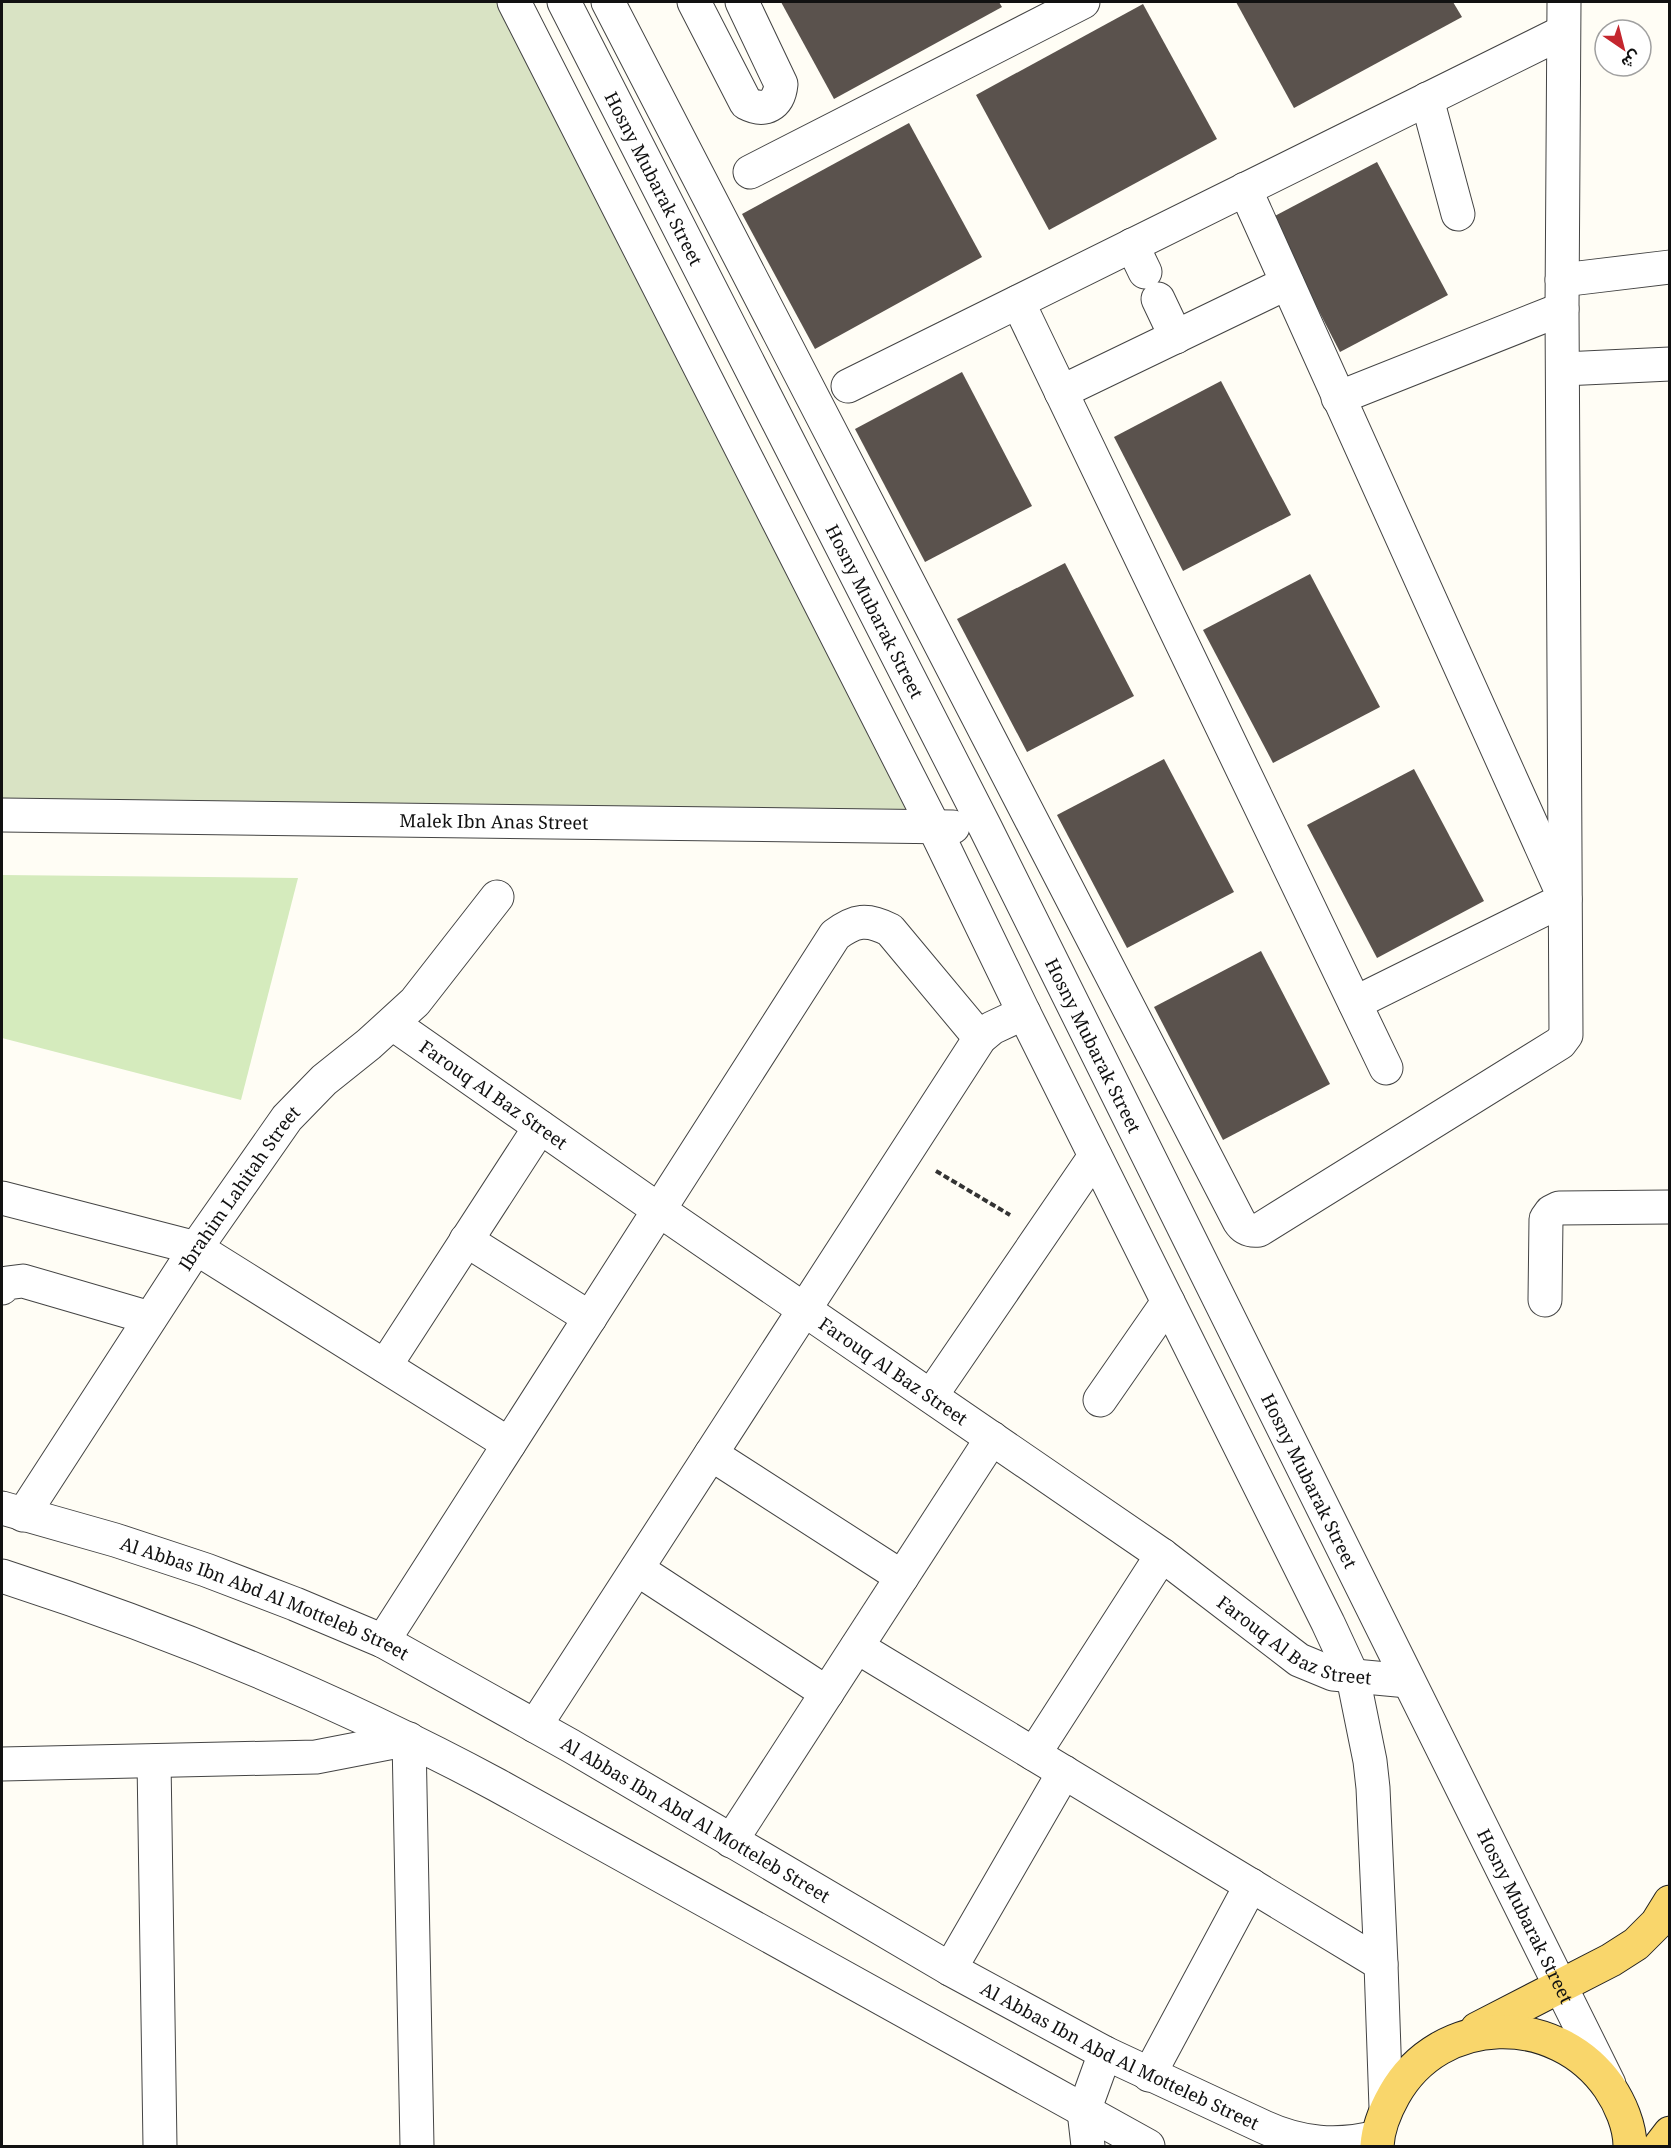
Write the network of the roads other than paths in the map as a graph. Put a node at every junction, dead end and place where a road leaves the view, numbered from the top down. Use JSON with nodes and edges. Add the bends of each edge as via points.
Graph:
{"nodes":[{"id":1,"x":514,"y":2,"type":"edge"},
{"id":2,"x":564,"y":2,"type":"edge"},
{"id":3,"x":608,"y":2,"type":"edge"},
{"id":4,"x":694,"y":2,"type":"edge"},
{"id":5,"x":742,"y":2,"type":"edge"},
{"id":6,"x":1068,"y":5,"type":"edge"},
{"id":7,"x":1563,"y":17,"type":"edge"},
{"id":8,"x":1427,"y":99,"type":"junction"},
{"id":9,"x":750,"y":172,"type":"dead end"},
{"id":10,"x":1245,"y":189,"type":"junction"},
{"id":11,"x":1458,"y":214,"type":"dead end"},
{"id":12,"x":1670,"y":267,"type":"edge"},
{"id":13,"x":1145,"y":272,"type":"junction"},
{"id":14,"x":1287,"y":283,"type":"junction"},
{"id":15,"x":1562,"y":295,"type":"junction"},
{"id":16,"x":1017,"y":302,"type":"junction"},
{"id":17,"x":1176,"y":337,"type":"junction"},
{"id":18,"x":1670,"y":364,"type":"edge"},
{"id":19,"x":1563,"y":369,"type":"junction"},
{"id":20,"x":848,"y":386,"type":"dead end"},
{"id":21,"x":1061,"y":392,"type":"junction"},
{"id":22,"x":1338,"y":398,"type":"junction"},
{"id":23,"x":2,"y":815,"type":"edge"},
{"id":24,"x":934,"y":827,"type":"junction"},
{"id":25,"x":985,"y":827,"type":"junction"},
{"id":26,"x":497,"y":897,"type":"dead end"},
{"id":27,"x":1565,"y":899,"type":"junction"},
{"id":28,"x":1355,"y":1003,"type":"junction"},
{"id":29,"x":1024,"y":1013,"type":"junction"},
{"id":30,"x":393,"y":1024,"type":"junction"},
{"id":31,"x":981,"y":1038,"type":"junction"},
{"id":32,"x":1386,"y":1068,"type":"dead end"},
{"id":33,"x":540,"y":1127,"type":"junction"},
{"id":34,"x":1095,"y":1156,"type":"junction"},
{"id":35,"x":2,"y":1198,"type":"edge"},
{"id":36,"x":1670,"y":1207,"type":"edge"},
{"id":37,"x":659,"y":1210,"type":"junction"},
{"id":38,"x":466,"y":1240,"type":"junction"},
{"id":39,"x":196,"y":1248,"type":"junction"},
{"id":40,"x":2,"y":1288,"type":"edge"},
{"id":41,"x":1545,"y":1300,"type":"dead end"},
{"id":42,"x":1168,"y":1302,"type":"junction"},
{"id":43,"x":804,"y":1310,"type":"junction"},
{"id":44,"x":150,"y":1318,"type":"junction"},
{"id":45,"x":590,"y":1318,"type":"junction"},
{"id":46,"x":385,"y":1366,"type":"junction"},
{"id":47,"x":931,"y":1396,"type":"junction"},
{"id":48,"x":1100,"y":1400,"type":"dead end"},
{"id":49,"x":992,"y":1438,"type":"junction"},
{"id":50,"x":509,"y":1444,"type":"junction"},
{"id":51,"x":711,"y":1454,"type":"junction"},
{"id":52,"x":12,"y":1512,"type":"edge"},
{"id":53,"x":1162,"y":1555,"type":"junction"},
{"id":54,"x":637,"y":1569,"type":"junction"},
{"id":55,"x":2,"y":1576,"type":"edge"},
{"id":56,"x":902,"y":1577,"type":"junction"},
{"id":57,"x":383,"y":1641,"type":"junction"},
{"id":58,"x":857,"y":1647,"type":"junction"},
{"id":59,"x":1353,"y":1677,"type":"junction"},
{"id":60,"x":1408,"y":1681,"type":"junction"},
{"id":61,"x":827,"y":1693,"type":"junction"},
{"id":62,"x":535,"y":1726,"type":"junction"},
{"id":63,"x":409,"y":1739,"type":"junction"},
{"id":64,"x":1034,"y":1755,"type":"junction"},
{"id":65,"x":154,"y":1761,"type":"junction"},
{"id":66,"x":2,"y":1764,"type":"edge"},
{"id":67,"x":1064,"y":1772,"type":"junction"},
{"id":68,"x":731,"y":1841,"type":"junction"},
{"id":69,"x":1251,"y":1885,"type":"junction"},
{"id":70,"x":1670,"y":1902,"type":"edge"},
{"id":71,"x":1381,"y":1964,"type":"junction"},
{"id":72,"x":950,"y":1969,"type":"junction"},
{"id":73,"x":1561,"y":1986,"type":"junction"},
{"id":74,"x":1447,"y":2044,"type":"junction"},
{"id":75,"x":1105,"y":2053,"type":"junction"},
{"id":76,"x":1149,"y":2075,"type":"junction"},
{"id":77,"x":1619,"y":2104,"type":"junction"},
{"id":78,"x":1084,"y":2111,"type":"junction"},
{"id":79,"x":1380,"y":2131,"type":"edge"},
{"id":80,"x":1670,"y":2133,"type":"edge"},
{"id":81,"x":160,"y":2146,"type":"edge"},
{"id":82,"x":417,"y":2146,"type":"edge"},
{"id":83,"x":1088,"y":2146,"type":"edge"},
{"id":84,"x":1148,"y":2146,"type":"edge"},
{"id":85,"x":1630,"y":2146,"type":"edge"},
{"id":86,"x":1642,"y":2146,"type":"edge"},
{"id":87,"x":1660,"y":2146,"type":"edge"}],
"edges":[{"from":1,"to":24,"type":"street"},
{"from":2,"to":25,"type":"street","name":"Hosny Mubarak Street"},
{"from":3,"to":27,"type":"street","via":[[1242,1226],[1259,1230],[1560,1043],[1566,1035]]},
{"from":4,"to":5,"type":"street","via":[[746,103],[755,108],[765,107],[774,103],[781,84]]},
{"from":6,"to":9,"type":"street"},
{"from":7,"to":8,"type":"street"},
{"from":7,"to":15,"type":"street"},
{"from":8,"to":10,"type":"street"},
{"from":8,"to":11,"type":"street"},
{"from":10,"to":13,"type":"street"},
{"from":10,"to":14,"type":"street"},
{"from":12,"to":15,"type":"street"},
{"from":13,"to":16,"type":"street"},
{"from":13,"to":17,"type":"street"},
{"from":14,"to":17,"type":"street"},
{"from":14,"to":22,"type":"street"},
{"from":15,"to":19,"type":"street"},
{"from":15,"to":22,"type":"street"},
{"from":16,"to":20,"type":"street"},
{"from":16,"to":21,"type":"street"},
{"from":17,"to":21,"type":"street"},
{"from":18,"to":19,"type":"street"},
{"from":19,"to":27,"type":"street"},
{"from":21,"to":28,"type":"street"},
{"from":22,"to":27,"type":"street"},
{"from":23,"to":24,"type":"street","name":"Malek Ibn Anas Street"},
{"from":24,"to":25,"type":"street","name":"Malek Ibn Anas Street"},
{"from":24,"to":29,"type":"street"},
{"from":25,"to":60,"type":"street","name":"Hosny Mubarak Street"},
{"from":26,"to":30,"type":"street","name":"Ibrahim Lahitah Street","via":[[435,978]]},
{"from":27,"to":28,"type":"street"},
{"from":28,"to":32,"type":"street"},
{"from":29,"to":31,"type":"street","via":[[992,1028]]},
{"from":29,"to":34,"type":"street"},
{"from":30,"to":33,"type":"street","name":"Farouq Al Baz Street"},
{"from":30,"to":39,"type":"street","name":"Ibrahim Lahitah Street","via":[[324,1080],[287,1118]]},
{"from":31,"to":37,"type":"street","via":[[890,930],[876,923],[847,926],[835,935]]},
{"from":31,"to":43,"type":"street"},
{"from":33,"to":37,"type":"street","name":"Farouq Al Baz Street"},
{"from":33,"to":38,"type":"street"},
{"from":34,"to":42,"type":"street"},
{"from":34,"to":47,"type":"street"},
{"from":35,"to":39,"type":"street"},
{"from":36,"to":41,"type":"street","via":[[1559,1208],[1551,1212],[1546,1219]]},
{"from":37,"to":43,"type":"street","name":"Farouq Al Baz Street"},
{"from":37,"to":45,"type":"street"},
{"from":38,"to":45,"type":"street"},
{"from":38,"to":46,"type":"street"},
{"from":39,"to":44,"type":"street","name":"Ibrahim Lahitah Street"},
{"from":39,"to":46,"type":"street"},
{"from":40,"to":44,"type":"street","via":[[23,1281]]},
{"from":42,"to":48,"type":"street"},
{"from":42,"to":59,"type":"street"},
{"from":43,"to":47,"type":"street","name":"Farouq Al Baz Street"},
{"from":43,"to":51,"type":"street"},
{"from":44,"to":52,"type":"street","name":"Ibrahim Lahitah Street"},
{"from":45,"to":50,"type":"street"},
{"from":46,"to":50,"type":"street"},
{"from":47,"to":49,"type":"street","name":"Farouq Al Baz Street"},
{"from":49,"to":53,"type":"street","name":"Farouq Al Baz Street"},
{"from":49,"to":56,"type":"street"},
{"from":50,"to":57,"type":"street"},
{"from":51,"to":54,"type":"street"},
{"from":51,"to":56,"type":"street"},
{"from":52,"to":57,"type":"street","name":"Al Abbas Ibn Abd Al Motteleb Street","via":[[206,1570]]},
{"from":53,"to":59,"type":"street","name":"Farouq Al Baz Street","via":[[1299,1660],[1333,1674]]},
{"from":53,"to":64,"type":"street"},
{"from":54,"to":61,"type":"street"},
{"from":54,"to":62,"type":"street"},
{"from":55,"to":63,"type":"street","via":[[77,1600],[298,1687]]},
{"from":56,"to":58,"type":"street"},
{"from":57,"to":62,"type":"street","name":"Al Abbas Ibn Abd Al Motteleb Street"},
{"from":58,"to":61,"type":"street"},
{"from":58,"to":64,"type":"street"},
{"from":59,"to":60,"type":"street","name":"Farouq Al Baz Street"},
{"from":59,"to":71,"type":"street","via":[[1373,1788]]},
{"from":60,"to":73,"type":"street","name":"Hosny Mubarak Street"},
{"from":61,"to":68,"type":"street"},
{"from":62,"to":68,"type":"street","name":"Al Abbas Ibn Abd Al Motteleb Street"},
{"from":63,"to":65,"type":"street","via":[[315,1757]]},
{"from":63,"to":78,"type":"street"},
{"from":63,"to":82,"type":"street"},
{"from":64,"to":67,"type":"street"},
{"from":65,"to":66,"type":"street"},
{"from":65,"to":81,"type":"street"},
{"from":67,"to":69,"type":"street"},
{"from":67,"to":72,"type":"street"},
{"from":68,"to":72,"type":"street","name":"Al Abbas Ibn Abd Al Motteleb Street"},
{"from":69,"to":71,"type":"street"},
{"from":69,"to":76,"type":"street"},
{"from":70,"to":73,"type":"main road","via":[[1657,1923],[1636,1944]]},
{"from":71,"to":79,"type":"street"},
{"from":72,"to":75,"type":"street","name":"Al Abbas Ibn Abd Al Motteleb Street"},
{"from":73,"to":74,"type":"main road"},
{"from":73,"to":77,"type":"street","name":"Hosny Mubarak Street"},
{"from":74,"to":77,"type":"main road","via":[[1493,2031],[1540,2036],[1583,2058],[1600,2074]]},
{"from":74,"to":79,"type":"main road","via":[[1422,2060],[1401,2082]]},
{"from":75,"to":76,"type":"street","name":"Al Abbas Ibn Abd Al Motteleb Street"},
{"from":75,"to":78,"type":"street"},
{"from":76,"to":79,"type":"street","name":"Al Abbas Ibn Abd Al Motteleb Street","via":[[1300,2140],[1339,2144]]},
{"from":77,"to":85,"type":"main road"},
{"from":77,"to":86,"type":"main road"},
{"from":78,"to":83,"type":"street"},
{"from":78,"to":84,"type":"street"},
{"from":80,"to":87,"type":"main road"}]}
